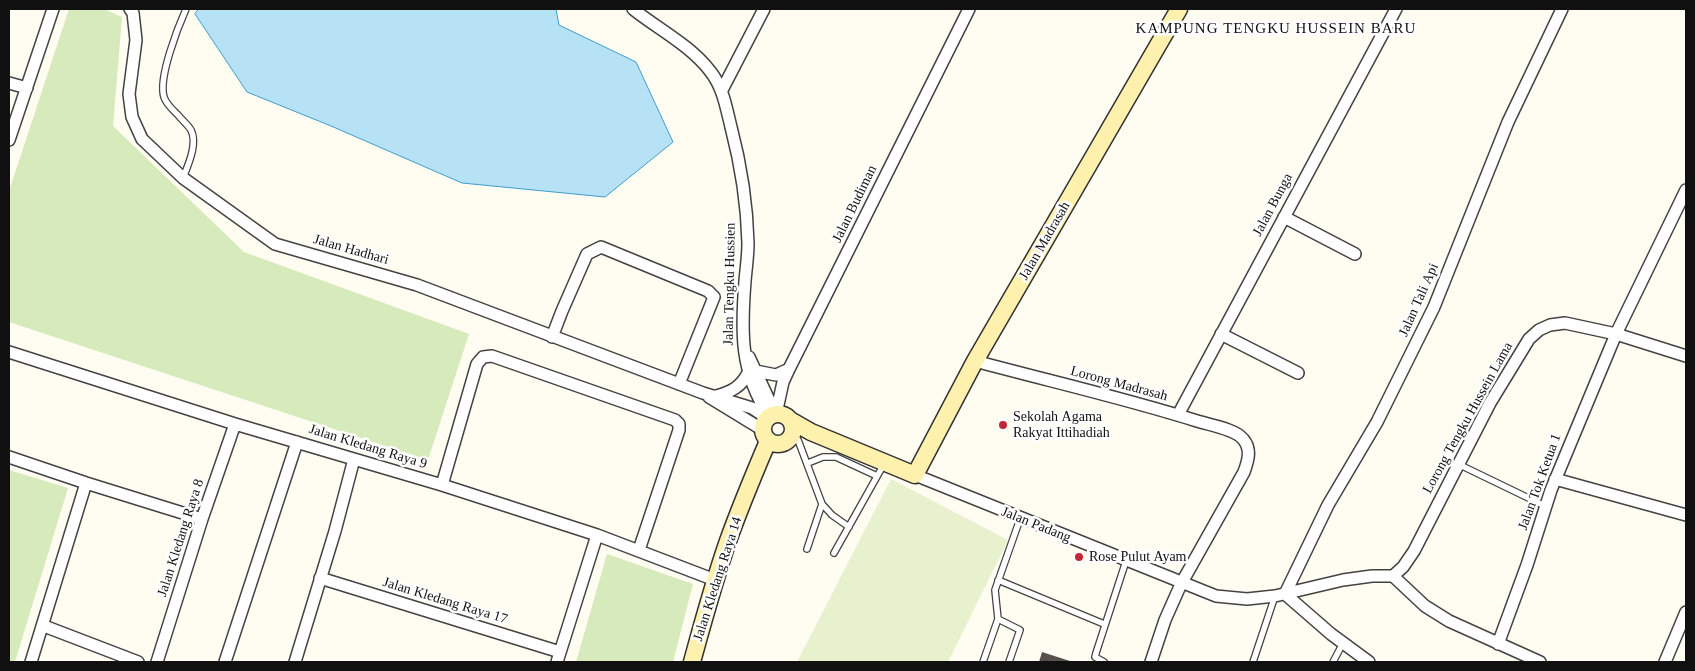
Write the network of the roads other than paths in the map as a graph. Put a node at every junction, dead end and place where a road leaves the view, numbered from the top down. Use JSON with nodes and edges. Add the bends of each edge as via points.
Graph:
{"nodes":[{"id":1,"x":54,"y":9,"type":"edge"},
{"id":2,"x":130,"y":9,"type":"edge"},
{"id":3,"x":186,"y":9,"type":"edge"},
{"id":4,"x":633,"y":9,"type":"edge"},
{"id":5,"x":764,"y":9,"type":"edge"},
{"id":6,"x":968,"y":9,"type":"edge"},
{"id":7,"x":1179,"y":9,"type":"edge"},
{"id":8,"x":1396,"y":9,"type":"edge"},
{"id":9,"x":1562,"y":9,"type":"edge"},
{"id":10,"x":9,"y":83,"type":"edge"},
{"id":11,"x":26,"y":88,"type":"junction"},
{"id":12,"x":722,"y":90,"type":"junction"},
{"id":13,"x":9,"y":140,"type":"edge"},
{"id":14,"x":183,"y":178,"type":"junction"},
{"id":15,"x":1686,"y":190,"type":"edge"},
{"id":16,"x":1284,"y":217,"type":"junction"},
{"id":17,"x":1355,"y":254,"type":"dead end"},
{"id":18,"x":1221,"y":334,"type":"junction"},
{"id":19,"x":1616,"y":334,"type":"junction"},
{"id":20,"x":552,"y":337,"type":"junction"},
{"id":21,"x":9,"y":354,"type":"edge"},
{"id":22,"x":1686,"y":356,"type":"edge"},
{"id":23,"x":975,"y":361,"type":"junction"},
{"id":24,"x":789,"y":368,"type":"junction"},
{"id":25,"x":752,"y":372,"type":"junction"},
{"id":26,"x":1298,"y":373,"type":"dead end"},
{"id":27,"x":679,"y":384,"type":"junction"},
{"id":28,"x":708,"y":395,"type":"junction"},
{"id":29,"x":1178,"y":415,"type":"junction"},
{"id":30,"x":235,"y":424,"type":"junction"},
{"id":31,"x":772,"y":424,"type":"junction"},
{"id":32,"x":791,"y":441,"type":"junction"},
{"id":33,"x":298,"y":442,"type":"junction"},
{"id":34,"x":858,"y":451,"type":"junction"},
{"id":35,"x":9,"y":457,"type":"edge"},
{"id":36,"x":354,"y":459,"type":"junction"},
{"id":37,"x":808,"y":463,"type":"junction"},
{"id":38,"x":1458,"y":464,"type":"junction"},
{"id":39,"x":881,"y":470,"type":"junction"},
{"id":40,"x":915,"y":475,"type":"junction"},
{"id":41,"x":1555,"y":479,"type":"junction"},
{"id":42,"x":86,"y":484,"type":"junction"},
{"id":43,"x":442,"y":485,"type":"junction"},
{"id":44,"x":745,"y":495,"type":"junction"},
{"id":45,"x":822,"y":504,"type":"junction"},
{"id":46,"x":1545,"y":506,"type":"junction"},
{"id":47,"x":1686,"y":515,"type":"edge"},
{"id":48,"x":202,"y":519,"type":"junction"},
{"id":49,"x":1020,"y":519,"type":"junction"},
{"id":50,"x":849,"y":527,"type":"junction"},
{"id":51,"x":598,"y":535,"type":"junction"},
{"id":52,"x":806,"y":549,"type":"dead end"},
{"id":53,"x":639,"y":550,"type":"junction"},
{"id":54,"x":834,"y":554,"type":"dead end"},
{"id":55,"x":1126,"y":561,"type":"junction"},
{"id":56,"x":1393,"y":576,"type":"junction"},
{"id":57,"x":320,"y":578,"type":"junction"},
{"id":58,"x":715,"y":580,"type":"junction"},
{"id":59,"x":998,"y":580,"type":"junction"},
{"id":60,"x":1181,"y":584,"type":"junction"},
{"id":61,"x":1280,"y":595,"type":"junction"},
{"id":62,"x":1686,"y":612,"type":"edge"},
{"id":63,"x":998,"y":619,"type":"junction"},
{"id":64,"x":1104,"y":624,"type":"junction"},
{"id":65,"x":1684,"y":624,"type":"edge"},
{"id":66,"x":44,"y":626,"type":"junction"},
{"id":67,"x":1342,"y":643,"type":"junction"},
{"id":68,"x":1498,"y":644,"type":"junction"},
{"id":69,"x":559,"y":657,"type":"edge"},
{"id":70,"x":695,"y":661,"type":"edge"},
{"id":71,"x":31,"y":662,"type":"edge"},
{"id":72,"x":138,"y":662,"type":"edge"},
{"id":73,"x":157,"y":662,"type":"edge"},
{"id":74,"x":225,"y":662,"type":"edge"},
{"id":75,"x":295,"y":662,"type":"edge"},
{"id":76,"x":983,"y":662,"type":"edge"},
{"id":77,"x":1009,"y":662,"type":"edge"},
{"id":78,"x":1104,"y":662,"type":"edge"},
{"id":79,"x":1151,"y":662,"type":"edge"},
{"id":80,"x":1253,"y":662,"type":"edge"},
{"id":81,"x":1333,"y":662,"type":"edge"},
{"id":82,"x":1369,"y":662,"type":"edge"},
{"id":83,"x":1540,"y":662,"type":"edge"},
{"id":84,"x":1665,"y":662,"type":"edge"}],
"edges":[{"from":1,"to":11,"type":"street"},
{"from":2,"to":14,"type":"street","name":"Jalan Hadhari","via":[[136,40],[129,94],[132,117],[142,139]]},
{"from":3,"to":14,"type":"lane","via":[[176,31],[163,78],[164,97],[190,129],[193,138]]},
{"from":4,"to":12,"type":"street","name":"Jalan Tengku Hussien","via":[[693,53]]},
{"from":5,"to":12,"type":"street"},
{"from":6,"to":24,"type":"street","name":"Jalan Budiman"},
{"from":7,"to":23,"type":"street","name":"Jalan Madrasah"},
{"from":8,"to":16,"type":"street","name":"Jalan Bunga"},
{"from":9,"to":61,"type":"street","name":"Jalan Tali Api","via":[[1508,122],[1434,307],[1377,422]]},
{"from":10,"to":11,"type":"street"},
{"from":11,"to":13,"type":"street"},
{"from":12,"to":25,"type":"street","name":"Jalan Tengku Hussien","via":[[745,205],[748,244],[743,346]]},
{"from":14,"to":20,"type":"street","name":"Jalan Hadhari","via":[[274,244],[417,285]]},
{"from":15,"to":19,"type":"street","name":"Jalan Tok Ketua 1"},
{"from":16,"to":17,"type":"street"},
{"from":16,"to":18,"type":"street","name":"Jalan Bunga"},
{"from":18,"to":26,"type":"street"},
{"from":18,"to":29,"type":"street","name":"Jalan Bunga"},
{"from":19,"to":22,"type":"street","name":"Lorong Tengku Hussein Lama"},
{"from":19,"to":38,"type":"street","name":"Lorong Tengku Hussein Lama","via":[[1566,323],[1539,330],[1529,339],[1490,403]]},
{"from":19,"to":41,"type":"street","name":"Jalan Tok Ketua 1"},
{"from":20,"to":27,"type":"street","name":"Jalan Hadhari"},
{"from":20,"to":27,"type":"street","via":[[587,254],[601,248],[708,291],[714,297]]},
{"from":21,"to":30,"type":"street","name":"Jalan Kledang Raya 9"},
{"from":23,"to":29,"type":"street","name":"Lorong Madrasah"},
{"from":23,"to":40,"type":"street","name":"Jalan Madrasah"},
{"from":24,"to":25,"type":"street","via":[[776,375]]},
{"from":24,"to":31,"type":"street","name":"Jalan Budiman"},
{"from":25,"to":28,"type":"street","via":[[736,389]]},
{"from":25,"to":31,"type":"street","via":[[760,403]]},
{"from":27,"to":28,"type":"street","name":"Jalan Hadhari"},
{"from":28,"to":31,"type":"street","name":"Jalan Hadhari","via":[[719,405]]},
{"from":29,"to":60,"type":"street","name":"Lorong Madrasah","via":[[1235,433],[1248,448],[1244,472]]},
{"from":30,"to":33,"type":"street","name":"Jalan Kledang Raya 9"},
{"from":30,"to":48,"type":"street","name":"Jalan Kledang Raya 8"},
{"from":31,"to":32,"type":"street","via":[[794,430]]},
{"from":31,"to":32,"type":"street","name":"Jalan Padang","via":[[779,445]]},
{"from":31,"to":34,"type":"street","name":"Jalan Padang","via":[[811,432]]},
{"from":31,"to":44,"type":"street","name":"Jalan Kledang Raya 14"},
{"from":32,"to":34,"type":"street","name":"Jalan Padang","via":[[826,442]]},
{"from":32,"to":37,"type":"lane"},
{"from":32,"to":44,"type":"street","name":"Jalan Kledang Raya 14","via":[[772,456],[758,483]]},
{"from":33,"to":36,"type":"street","name":"Jalan Kledang Raya 9"},
{"from":33,"to":74,"type":"street"},
{"from":34,"to":39,"type":"street","name":"Jalan Padang"},
{"from":35,"to":42,"type":"street"},
{"from":36,"to":43,"type":"street","name":"Jalan Kledang Raya 9"},
{"from":36,"to":57,"type":"street"},
{"from":37,"to":39,"type":"lane","via":[[823,457],[836,457]]},
{"from":37,"to":45,"type":"lane"},
{"from":38,"to":46,"type":"lane"},
{"from":38,"to":56,"type":"street","name":"Lorong Tengku Hussein Lama","via":[[1414,551]]},
{"from":39,"to":40,"type":"street","name":"Jalan Padang"},
{"from":39,"to":50,"type":"lane"},
{"from":40,"to":49,"type":"street","name":"Jalan Padang"},
{"from":41,"to":46,"type":"street","name":"Jalan Tok Ketua 1"},
{"from":41,"to":47,"type":"street"},
{"from":42,"to":48,"type":"street"},
{"from":42,"to":66,"type":"street"},
{"from":43,"to":51,"type":"street","name":"Jalan Kledang Raya 9"},
{"from":43,"to":53,"type":"street","via":[[477,364],[483,357],[492,356],[679,424]]},
{"from":44,"to":58,"type":"street","name":"Jalan Kledang Raya 14"},
{"from":45,"to":50,"type":"lane"},
{"from":45,"to":52,"type":"lane"},
{"from":46,"to":68,"type":"street","name":"Jalan Tok Ketua 1"},
{"from":48,"to":73,"type":"street","name":"Jalan Kledang Raya 8"},
{"from":49,"to":55,"type":"street","name":"Jalan Padang"},
{"from":49,"to":59,"type":"lane"},
{"from":50,"to":54,"type":"lane"},
{"from":51,"to":53,"type":"street","name":"Jalan Kledang Raya 9"},
{"from":51,"to":69,"type":"street"},
{"from":53,"to":58,"type":"street","name":"Jalan Kledang Raya 9"},
{"from":55,"to":60,"type":"street","name":"Jalan Padang"},
{"from":55,"to":64,"type":"lane"},
{"from":56,"to":61,"type":"street","name":"Jalan Padang","via":[[1343,580]]},
{"from":56,"to":68,"type":"street","via":[[1425,606],[1449,622]]},
{"from":57,"to":69,"type":"street","name":"Jalan Kledang Raya 17"},
{"from":57,"to":75,"type":"street"},
{"from":58,"to":70,"type":"street","name":"Jalan Kledang Raya 14"},
{"from":59,"to":63,"type":"lane","via":[[995,590]]},
{"from":59,"to":64,"type":"lane"},
{"from":60,"to":61,"type":"street","name":"Jalan Padang","via":[[1216,596],[1247,599]]},
{"from":60,"to":79,"type":"street"},
{"from":61,"to":67,"type":"street"},
{"from":61,"to":80,"type":"lane"},
{"from":62,"to":65,"type":"street"},
{"from":63,"to":76,"type":"lane"},
{"from":63,"to":77,"type":"lane","via":[[1020,630]]},
{"from":64,"to":78,"type":"lane","via":[[1095,658]]},
{"from":65,"to":84,"type":"street"},
{"from":66,"to":71,"type":"street"},
{"from":66,"to":72,"type":"street"},
{"from":67,"to":81,"type":"lane"},
{"from":67,"to":82,"type":"street"},
{"from":68,"to":83,"type":"street"}]}
